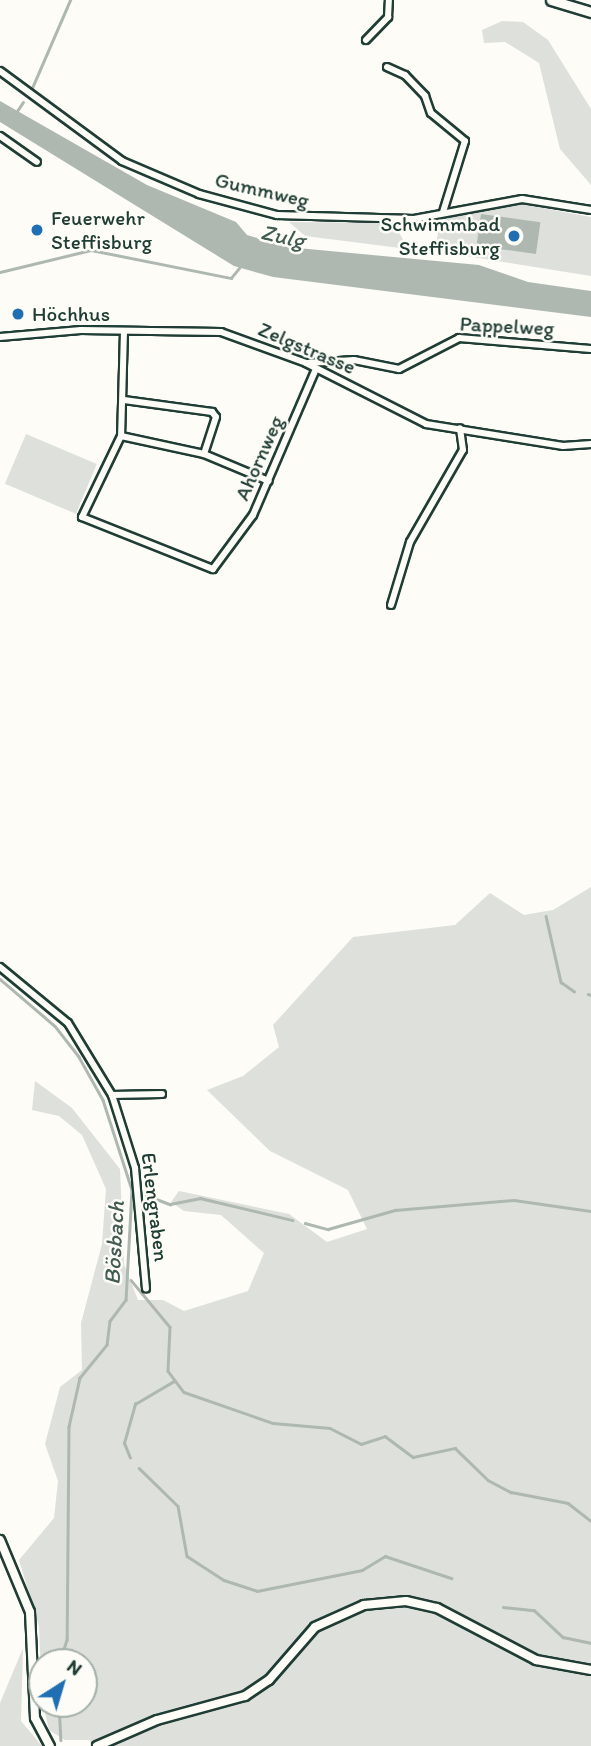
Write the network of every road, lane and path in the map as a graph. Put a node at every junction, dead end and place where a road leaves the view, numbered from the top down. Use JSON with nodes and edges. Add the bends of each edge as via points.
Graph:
{"nodes":[{"id":1,"x":389,"y":0,"type":"edge"},
{"id":2,"x":551,"y":0,"type":"edge"},
{"id":3,"x":591,"y":12,"type":"edge"},
{"id":4,"x":366,"y":40,"type":"dead end"},
{"id":5,"x":387,"y":67,"type":"dead end"},
{"id":6,"x":0,"y":71,"type":"edge"},
{"id":7,"x":0,"y":136,"type":"edge"},
{"id":8,"x":37,"y":162,"type":"dead end"},
{"id":9,"x":591,"y":210,"type":"edge"},
{"id":10,"x":443,"y":212,"type":"junction"},
{"id":11,"x":124,"y":331,"type":"junction"},
{"id":12,"x":0,"y":337,"type":"edge"},
{"id":13,"x":591,"y":349,"type":"edge"},
{"id":14,"x":306,"y":363,"type":"junction"},
{"id":15,"x":316,"y":369,"type":"junction"},
{"id":16,"x":124,"y":400,"type":"junction"},
{"id":17,"x":460,"y":428,"type":"junction"},
{"id":18,"x":121,"y":436,"type":"junction"},
{"id":19,"x":591,"y":444,"type":"edge"},
{"id":20,"x":204,"y":454,"type":"junction"},
{"id":21,"x":269,"y":481,"type":"junction"},
{"id":22,"x":391,"y":605,"type":"dead end"},
{"id":23,"x":0,"y":967,"type":"edge"},
{"id":24,"x":162,"y":1094,"type":"dead end"},
{"id":25,"x":112,"y":1095,"type":"junction"},
{"id":26,"x":146,"y":1289,"type":"dead end"},
{"id":27,"x":0,"y":1540,"type":"edge"},
{"id":28,"x":591,"y":1670,"type":"edge"},
{"id":29,"x":50,"y":1746,"type":"edge"},
{"id":30,"x":97,"y":1746,"type":"edge"}],
"edges":[{"from":1,"to":4,"type":"street","via":[[388,17]]},
{"from":2,"to":3,"type":"main road"},
{"from":5,"to":10,"type":"street","via":[[405,75],[425,96],[431,113],[466,141]]},
{"from":6,"to":10,"type":"street","name":"Gummweg","via":[[92,143],[199,194],[311,221]]},
{"from":7,"to":8,"type":"street"},
{"from":9,"to":10,"type":"street","name":"Gummweg","via":[[522,199]]},
{"from":11,"to":12,"type":"street","name":"Zelgstrasse"},
{"from":11,"to":14,"type":"street","name":"Zelgstrasse","via":[[221,332]]},
{"from":11,"to":16,"type":"street"},
{"from":13,"to":14,"type":"street","name":"Pappelweg","via":[[459,338],[399,369],[354,360]]},
{"from":14,"to":15,"type":"street","name":"Zelgstrasse"},
{"from":15,"to":17,"type":"street","name":"Zelgstrasse","via":[[402,414]]},
{"from":15,"to":21,"type":"street","name":"Ahornweg"},
{"from":16,"to":18,"type":"street"},
{"from":16,"to":20,"type":"street","via":[[212,412],[216,418]]},
{"from":17,"to":19,"type":"street","name":"Zelgstrasse","via":[[564,446]]},
{"from":17,"to":22,"type":"street","via":[[463,450],[410,542]]},
{"from":18,"to":20,"type":"street"},
{"from":18,"to":21,"type":"street","name":"Ahornweg","via":[[87,503],[86,522],[213,569],[226,559]]},
{"from":20,"to":21,"type":"street"},
{"from":23,"to":25,"type":"street","name":"Erlengraben","via":[[68,1023]]},
{"from":24,"to":25,"type":"street"},
{"from":25,"to":26,"type":"street","name":"Erlengraben","via":[[139,1188]]},
{"from":27,"to":29,"type":"street","via":[[30,1612],[34,1718]]},
{"from":28,"to":30,"type":"street","via":[[536,1660],[437,1608],[406,1601],[364,1605],[315,1628],[256,1690]]}]}
